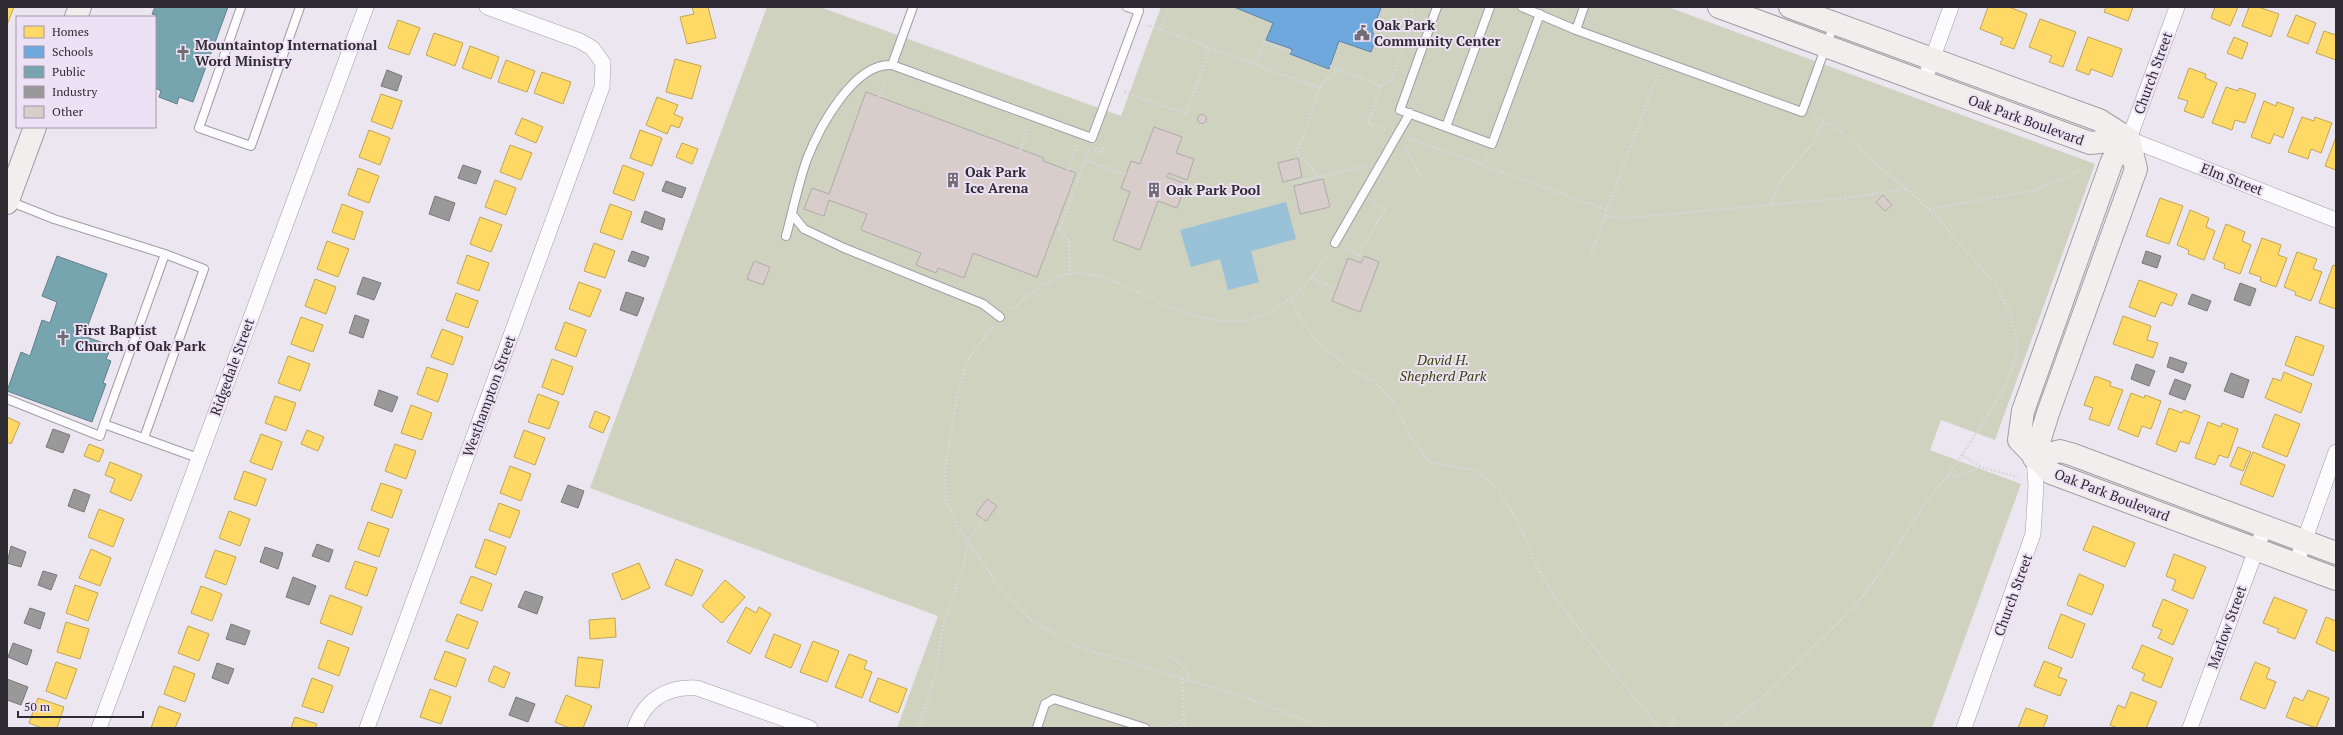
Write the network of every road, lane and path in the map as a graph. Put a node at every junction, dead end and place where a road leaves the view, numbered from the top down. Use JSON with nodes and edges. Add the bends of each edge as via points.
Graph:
{"nodes":[{"id":1,"x":241,"y":7,"type":"edge"},
{"id":2,"x":300,"y":7,"type":"edge"},
{"id":3,"x":366,"y":7,"type":"edge"},
{"id":4,"x":487,"y":7,"type":"edge"},
{"id":5,"x":913,"y":7,"type":"edge"},
{"id":6,"x":1127,"y":7,"type":"edge"},
{"id":7,"x":1168,"y":7,"type":"edge"},
{"id":8,"x":1411,"y":7,"type":"edge"},
{"id":9,"x":1437,"y":7,"type":"edge"},
{"id":10,"x":1490,"y":7,"type":"edge"},
{"id":11,"x":1522,"y":7,"type":"edge"},
{"id":12,"x":1584,"y":7,"type":"edge"},
{"id":13,"x":1790,"y":7,"type":"edge"},
{"id":14,"x":1951,"y":7,"type":"edge"},
{"id":15,"x":2177,"y":7,"type":"edge"},
{"id":16,"x":1723,"y":8,"type":"edge"},
{"id":17,"x":1540,"y":14,"type":"junction"},
{"id":18,"x":1834,"y":24,"type":"junction"},
{"id":19,"x":1161,"y":30,"type":"junction"},
{"id":20,"x":1576,"y":30,"type":"junction"},
{"id":21,"x":1146,"y":33,"type":"dead end"},
{"id":22,"x":1374,"y":35,"type":"dead end"},
{"id":23,"x":1826,"y":46,"type":"junction"},
{"id":24,"x":1210,"y":48,"type":"junction"},
{"id":25,"x":1403,"y":48,"type":"junction"},
{"id":26,"x":1291,"y":52,"type":"dead end"},
{"id":27,"x":1932,"y":59,"type":"junction"},
{"id":28,"x":1663,"y":62,"type":"junction"},
{"id":29,"x":892,"y":65,"type":"junction"},
{"id":30,"x":1256,"y":65,"type":"junction"},
{"id":31,"x":1330,"y":66,"type":"dead end"},
{"id":32,"x":874,"y":69,"type":"junction"},
{"id":33,"x":1338,"y":69,"type":"junction"},
{"id":34,"x":1924,"y":82,"type":"junction"},
{"id":35,"x":1126,"y":84,"type":"dead end"},
{"id":36,"x":1382,"y":86,"type":"junction"},
{"id":37,"x":1318,"y":88,"type":"junction"},
{"id":38,"x":1124,"y":92,"type":"junction"},
{"id":39,"x":879,"y":97,"type":"dead end"},
{"id":40,"x":1121,"y":99,"type":"dead end"},
{"id":41,"x":1802,"y":112,"type":"junction"},
{"id":42,"x":1410,"y":114,"type":"junction"},
{"id":43,"x":1823,"y":120,"type":"junction"},
{"id":44,"x":1021,"y":123,"type":"dead end"},
{"id":45,"x":1029,"y":126,"type":"junction"},
{"id":46,"x":1446,"y":127,"type":"junction"},
{"id":47,"x":35,"y":128,"type":"edge"},
{"id":48,"x":1036,"y":128,"type":"dead end"},
{"id":49,"x":1399,"y":135,"type":"junction"},
{"id":50,"x":1092,"y":138,"type":"junction"},
{"id":51,"x":1106,"y":139,"type":"dead end"},
{"id":52,"x":1410,"y":139,"type":"junction"},
{"id":53,"x":2128,"y":139,"type":"junction"},
{"id":54,"x":1071,"y":141,"type":"dead end"},
{"id":55,"x":1078,"y":144,"type":"junction"},
{"id":56,"x":1406,"y":147,"type":"junction"},
{"id":57,"x":1090,"y":148,"type":"junction"},
{"id":58,"x":1020,"y":150,"type":"dead end"},
{"id":59,"x":1402,"y":153,"type":"dead end"},
{"id":60,"x":1086,"y":160,"type":"junction"},
{"id":61,"x":1379,"y":167,"type":"junction"},
{"id":62,"x":1068,"y":170,"type":"dead end"},
{"id":63,"x":2080,"y":171,"type":"dead end"},
{"id":64,"x":1126,"y":175,"type":"dead end"},
{"id":65,"x":1319,"y":177,"type":"junction"},
{"id":66,"x":1421,"y":177,"type":"dead end"},
{"id":67,"x":1293,"y":183,"type":"dead end"},
{"id":68,"x":1907,"y":189,"type":"junction"},
{"id":69,"x":1376,"y":195,"type":"dead end"},
{"id":70,"x":7,"y":202,"type":"edge"},
{"id":71,"x":1771,"y":204,"type":"junction"},
{"id":72,"x":1928,"y":209,"type":"junction"},
{"id":73,"x":1607,"y":210,"type":"junction"},
{"id":74,"x":792,"y":214,"type":"junction"},
{"id":75,"x":1605,"y":216,"type":"junction"},
{"id":76,"x":2336,"y":220,"type":"edge"},
{"id":77,"x":786,"y":236,"type":"dead end"},
{"id":78,"x":1335,"y":243,"type":"junction"},
{"id":79,"x":2081,"y":246,"type":"junction"},
{"id":80,"x":1591,"y":253,"type":"dead end"},
{"id":81,"x":165,"y":254,"type":"junction"},
{"id":82,"x":2104,"y":254,"type":"junction"},
{"id":83,"x":1358,"y":255,"type":"junction"},
{"id":84,"x":1363,"y":258,"type":"dead end"},
{"id":85,"x":1070,"y":275,"type":"junction"},
{"id":86,"x":1311,"y":278,"type":"junction"},
{"id":87,"x":1337,"y":288,"type":"dead end"},
{"id":88,"x":1290,"y":298,"type":"junction"},
{"id":89,"x":1000,"y":317,"type":"junction"},
{"id":90,"x":2050,"y":337,"type":"junction"},
{"id":91,"x":2073,"y":346,"type":"junction"},
{"id":92,"x":7,"y":400,"type":"edge"},
{"id":93,"x":104,"y":424,"type":"junction"},
{"id":94,"x":144,"y":438,"type":"junction"},
{"id":95,"x":2336,"y":452,"type":"edge"},
{"id":96,"x":1962,"y":455,"type":"junction"},
{"id":97,"x":198,"y":458,"type":"junction"},
{"id":98,"x":2034,"y":458,"type":"junction"},
{"id":99,"x":1980,"y":467,"type":"junction"},
{"id":100,"x":1947,"y":477,"type":"junction"},
{"id":101,"x":2018,"y":478,"type":"dead end"},
{"id":102,"x":983,"y":519,"type":"dead end"},
{"id":103,"x":2265,"y":526,"type":"junction"},
{"id":104,"x":968,"y":541,"type":"junction"},
{"id":105,"x":2305,"y":541,"type":"junction"},
{"id":106,"x":2257,"y":550,"type":"junction"},
{"id":107,"x":2336,"y":553,"type":"edge"},
{"id":108,"x":2296,"y":564,"type":"junction"},
{"id":109,"x":2336,"y":579,"type":"edge"},
{"id":110,"x":1167,"y":654,"type":"dead end"},
{"id":111,"x":1182,"y":678,"type":"junction"},
{"id":112,"x":1188,"y":680,"type":"junction"},
{"id":113,"x":1674,"y":718,"type":"dead end"},
{"id":114,"x":1184,"y":720,"type":"junction"},
{"id":115,"x":2192,"y":727,"type":"edge"},
{"id":116,"x":99,"y":728,"type":"edge"},
{"id":117,"x":367,"y":728,"type":"edge"},
{"id":118,"x":635,"y":728,"type":"edge"},
{"id":119,"x":810,"y":728,"type":"edge"},
{"id":120,"x":919,"y":728,"type":"edge"},
{"id":121,"x":1037,"y":728,"type":"edge"},
{"id":122,"x":1145,"y":728,"type":"edge"},
{"id":123,"x":1160,"y":728,"type":"edge"},
{"id":124,"x":1184,"y":728,"type":"edge"},
{"id":125,"x":1325,"y":728,"type":"edge"},
{"id":126,"x":1659,"y":728,"type":"edge"},
{"id":127,"x":1671,"y":728,"type":"edge"},
{"id":128,"x":1723,"y":728,"type":"edge"},
{"id":129,"x":1964,"y":728,"type":"edge"}],
"edges":[{"from":1,"to":2,"type":"lane","via":[[199,128],[251,146]]},
{"from":3,"to":97,"type":"street","name":"Ridgedale Street"},
{"from":4,"to":117,"type":"street","name":"Westhampton Street","via":[[580,41],[592,48],[604,63],[602,87]]},
{"from":5,"to":29,"type":"lane"},
{"from":6,"to":50,"type":"lane","via":[[1139,11]]},
{"from":7,"to":19,"type":"path"},
{"from":8,"to":25,"type":"path","via":[[1414,17]]},
{"from":9,"to":42,"type":"lane","via":[[1400,110]]},
{"from":10,"to":46,"type":"lane"},
{"from":11,"to":17,"type":"lane"},
{"from":12,"to":20,"type":"lane"},
{"from":13,"to":18,"type":"street","name":"Oak Park Boulevard"},
{"from":14,"to":27,"type":"street"},
{"from":15,"to":53,"type":"street","name":"Church Street"},
{"from":16,"to":23,"type":"street","name":"Oak Park Boulevard"},
{"from":17,"to":20,"type":"lane"},
{"from":17,"to":46,"type":"lane","via":[[1492,144]]},
{"from":18,"to":23,"type":"lane"},
{"from":18,"to":27,"type":"street","name":"Oak Park Boulevard"},
{"from":19,"to":21,"type":"path","via":[[1148,25]]},
{"from":19,"to":24,"type":"path"},
{"from":20,"to":28,"type":"lane"},
{"from":22,"to":25,"type":"path"},
{"from":23,"to":34,"type":"street","name":"Oak Park Boulevard"},
{"from":23,"to":41,"type":"lane"},
{"from":24,"to":30,"type":"path"},
{"from":24,"to":38,"type":"path","via":[[1186,114]]},
{"from":25,"to":36,"type":"path","via":[[1391,80]]},
{"from":26,"to":30,"type":"path","via":[[1264,42]]},
{"from":27,"to":34,"type":"street"},
{"from":27,"to":53,"type":"street","name":"Oak Park Boulevard","via":[[2099,120]]},
{"from":28,"to":41,"type":"lane"},
{"from":28,"to":73,"type":"path"},
{"from":29,"to":32,"type":"lane","via":[[882,64]]},
{"from":29,"to":50,"type":"lane"},
{"from":30,"to":37,"type":"path"},
{"from":31,"to":33,"type":"path"},
{"from":32,"to":39,"type":"path","via":[[887,74]]},
{"from":32,"to":74,"type":"lane","via":[[859,76],[830,112],[807,159]]},
{"from":33,"to":36,"type":"path"},
{"from":33,"to":37,"type":"path"},
{"from":34,"to":53,"type":"street","name":"Oak Park Boulevard","via":[[2090,143]]},
{"from":35,"to":38,"type":"path"},
{"from":36,"to":49,"type":"path","via":[[1368,123]]},
{"from":37,"to":65,"type":"path","via":[[1297,152]]},
{"from":38,"to":40,"type":"path"},
{"from":41,"to":43,"type":"path"},
{"from":42,"to":46,"type":"lane"},
{"from":42,"to":49,"type":"lane"},
{"from":43,"to":68,"type":"path","via":[[1858,146],[1872,161]]},
{"from":43,"to":71,"type":"path","via":[[1815,141],[1783,177]]},
{"from":44,"to":45,"type":"path"},
{"from":45,"to":48,"type":"path"},
{"from":45,"to":58,"type":"path"},
{"from":47,"to":70,"type":"street"},
{"from":49,"to":52,"type":"path"},
{"from":49,"to":61,"type":"lane"},
{"from":50,"to":57,"type":"path"},
{"from":51,"to":57,"type":"path","via":[[1101,153]]},
{"from":52,"to":56,"type":"path"},
{"from":52,"to":73,"type":"path"},
{"from":53,"to":76,"type":"street","name":"Elm Street"},
{"from":53,"to":79,"type":"street","name":"Church Street","via":[[2112,161]]},
{"from":53,"to":82,"type":"street","name":"Church Street","via":[[2136,169]]},
{"from":54,"to":55,"type":"path"},
{"from":55,"to":57,"type":"path"},
{"from":55,"to":62,"type":"path"},
{"from":56,"to":59,"type":"path"},
{"from":56,"to":66,"type":"path"},
{"from":57,"to":60,"type":"path"},
{"from":60,"to":64,"type":"path"},
{"from":60,"to":85,"type":"path","via":[[1059,231],[1069,240]]},
{"from":61,"to":65,"type":"path","via":[[1371,164]]},
{"from":61,"to":78,"type":"lane"},
{"from":63,"to":72,"type":"path","via":[[2035,190]]},
{"from":65,"to":67,"type":"path"},
{"from":68,"to":71,"type":"path","via":[[1845,198]]},
{"from":68,"to":72,"type":"path"},
{"from":69,"to":83,"type":"path","via":[[1372,201],[1385,210]]},
{"from":70,"to":81,"type":"lane"},
{"from":71,"to":75,"type":"path","via":[[1628,218]]},
{"from":72,"to":96,"type":"path","via":[[1997,286],[2011,318],[2017,342],[2016,356],[2005,387]]},
{"from":73,"to":75,"type":"path"},
{"from":74,"to":77,"type":"lane"},
{"from":74,"to":89,"type":"lane","via":[[804,229],[844,248],[983,304]]},
{"from":75,"to":80,"type":"path"},
{"from":78,"to":83,"type":"path"},
{"from":78,"to":86,"type":"path"},
{"from":79,"to":82,"type":"street"},
{"from":79,"to":90,"type":"street","name":"Church Street"},
{"from":81,"to":93,"type":"lane"},
{"from":81,"to":94,"type":"lane","via":[[204,269]]},
{"from":82,"to":91,"type":"street","name":"Church Street"},
{"from":83,"to":84,"type":"path"},
{"from":85,"to":88,"type":"path","via":[[1080,273],[1122,283],[1162,304],[1202,318],[1244,321],[1278,307]]},
{"from":85,"to":89,"type":"path","via":[[1050,280]]},
{"from":86,"to":87,"type":"path"},
{"from":86,"to":88,"type":"path"},
{"from":88,"to":126,"type":"path","via":[[1300,318],[1319,343],[1351,369],[1376,383],[1392,400],[1412,439],[1429,462],[1475,470],[1496,486],[1518,521],[1537,567],[1556,598]]},
{"from":89,"to":104,"type":"path","via":[[969,358],[956,394],[949,436],[945,468],[946,500],[957,525]]},
{"from":90,"to":91,"type":"street"},
{"from":90,"to":98,"type":"street","name":"Church Street","via":[[2020,424],[2019,440]]},
{"from":91,"to":98,"type":"street","name":"Church Street"},
{"from":92,"to":93,"type":"lane","via":[[100,436]]},
{"from":93,"to":94,"type":"lane"},
{"from":94,"to":97,"type":"lane"},
{"from":95,"to":105,"type":"street"},
{"from":96,"to":99,"type":"path"},
{"from":96,"to":100,"type":"path"},
{"from":97,"to":116,"type":"street","name":"Ridgedale Street"},
{"from":98,"to":103,"type":"street","name":"Oak Park Boulevard","via":[[2060,451],[2071,454]]},
{"from":98,"to":106,"type":"street","name":"Oak Park Boulevard","via":[[2051,473]]},
{"from":98,"to":129,"type":"street","name":"Church Street","via":[[2035,519],[2032,542]]},
{"from":99,"to":100,"type":"path","via":[[1954,477]]},
{"from":99,"to":101,"type":"path"},
{"from":100,"to":128,"type":"path","via":[[1925,503],[1856,605],[1763,697]]},
{"from":102,"to":104,"type":"path"},
{"from":103,"to":105,"type":"street","name":"Oak Park Boulevard"},
{"from":103,"to":106,"type":"street","name":"Marlow Street"},
{"from":104,"to":111,"type":"path","via":[[1003,592],[1032,622],[1076,646]]},
{"from":104,"to":120,"type":"path","via":[[963,567],[943,626],[936,671]]},
{"from":105,"to":107,"type":"street","name":"Oak Park Boulevard"},
{"from":105,"to":108,"type":"street"},
{"from":106,"to":108,"type":"street","name":"Oak Park Boulevard"},
{"from":106,"to":115,"type":"street","name":"Marlow Street"},
{"from":108,"to":109,"type":"street","name":"Oak Park Boulevard"},
{"from":110,"to":112,"type":"path","via":[[1184,666],[1189,676]]},
{"from":111,"to":112,"type":"path"},
{"from":111,"to":114,"type":"path"},
{"from":112,"to":125,"type":"path","via":[[1250,699]]},
{"from":113,"to":127,"type":"path"},
{"from":114,"to":123,"type":"path"},
{"from":114,"to":124,"type":"path"},
{"from":118,"to":119,"type":"street","via":[[648,703],[654,698],[684,687],[697,688]]},
{"from":121,"to":122,"type":"lane","via":[[1045,704],[1054,699]]}]}
